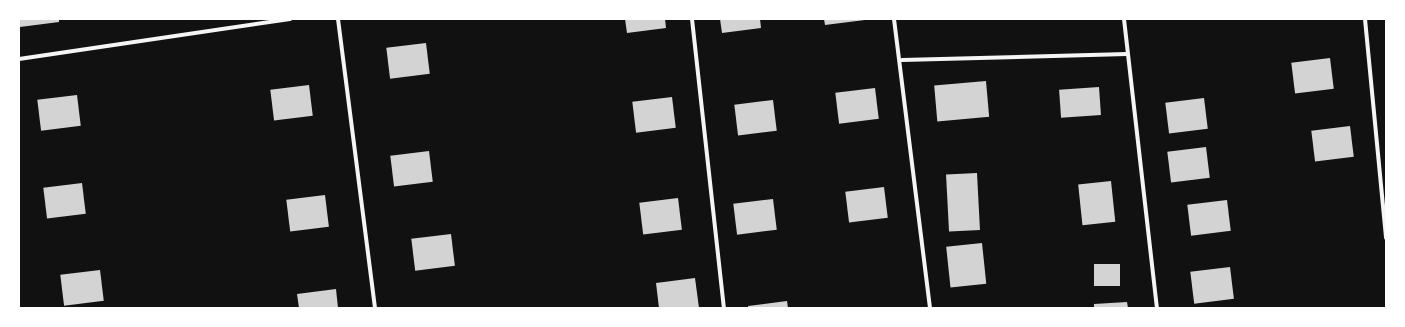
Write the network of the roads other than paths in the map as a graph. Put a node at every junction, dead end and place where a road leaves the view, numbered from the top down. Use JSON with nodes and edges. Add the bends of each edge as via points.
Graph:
{"nodes":[{"id":1,"x":290,"y":19,"type":"edge"},
{"id":2,"x":338,"y":19,"type":"edge"},
{"id":3,"x":692,"y":19,"type":"edge"},
{"id":4,"x":894,"y":19,"type":"edge"},
{"id":5,"x":1124,"y":19,"type":"edge"},
{"id":6,"x":1366,"y":19,"type":"edge"},
{"id":7,"x":1127,"y":54,"type":"junction"},
{"id":8,"x":19,"y":59,"type":"edge"},
{"id":9,"x":902,"y":60,"type":"junction"},
{"id":10,"x":1386,"y":238,"type":"edge"},
{"id":11,"x":375,"y":308,"type":"edge"},
{"id":12,"x":724,"y":308,"type":"edge"},
{"id":13,"x":930,"y":308,"type":"edge"},
{"id":14,"x":1157,"y":308,"type":"edge"}],
"edges":[{"from":1,"to":8,"type":"street"},
{"from":2,"to":11,"type":"street"},
{"from":3,"to":12,"type":"street"},
{"from":4,"to":9,"type":"street"},
{"from":5,"to":7,"type":"street"},
{"from":6,"to":10,"type":"street"},
{"from":7,"to":9,"type":"street"},
{"from":7,"to":14,"type":"street"},
{"from":9,"to":13,"type":"street"}]}
